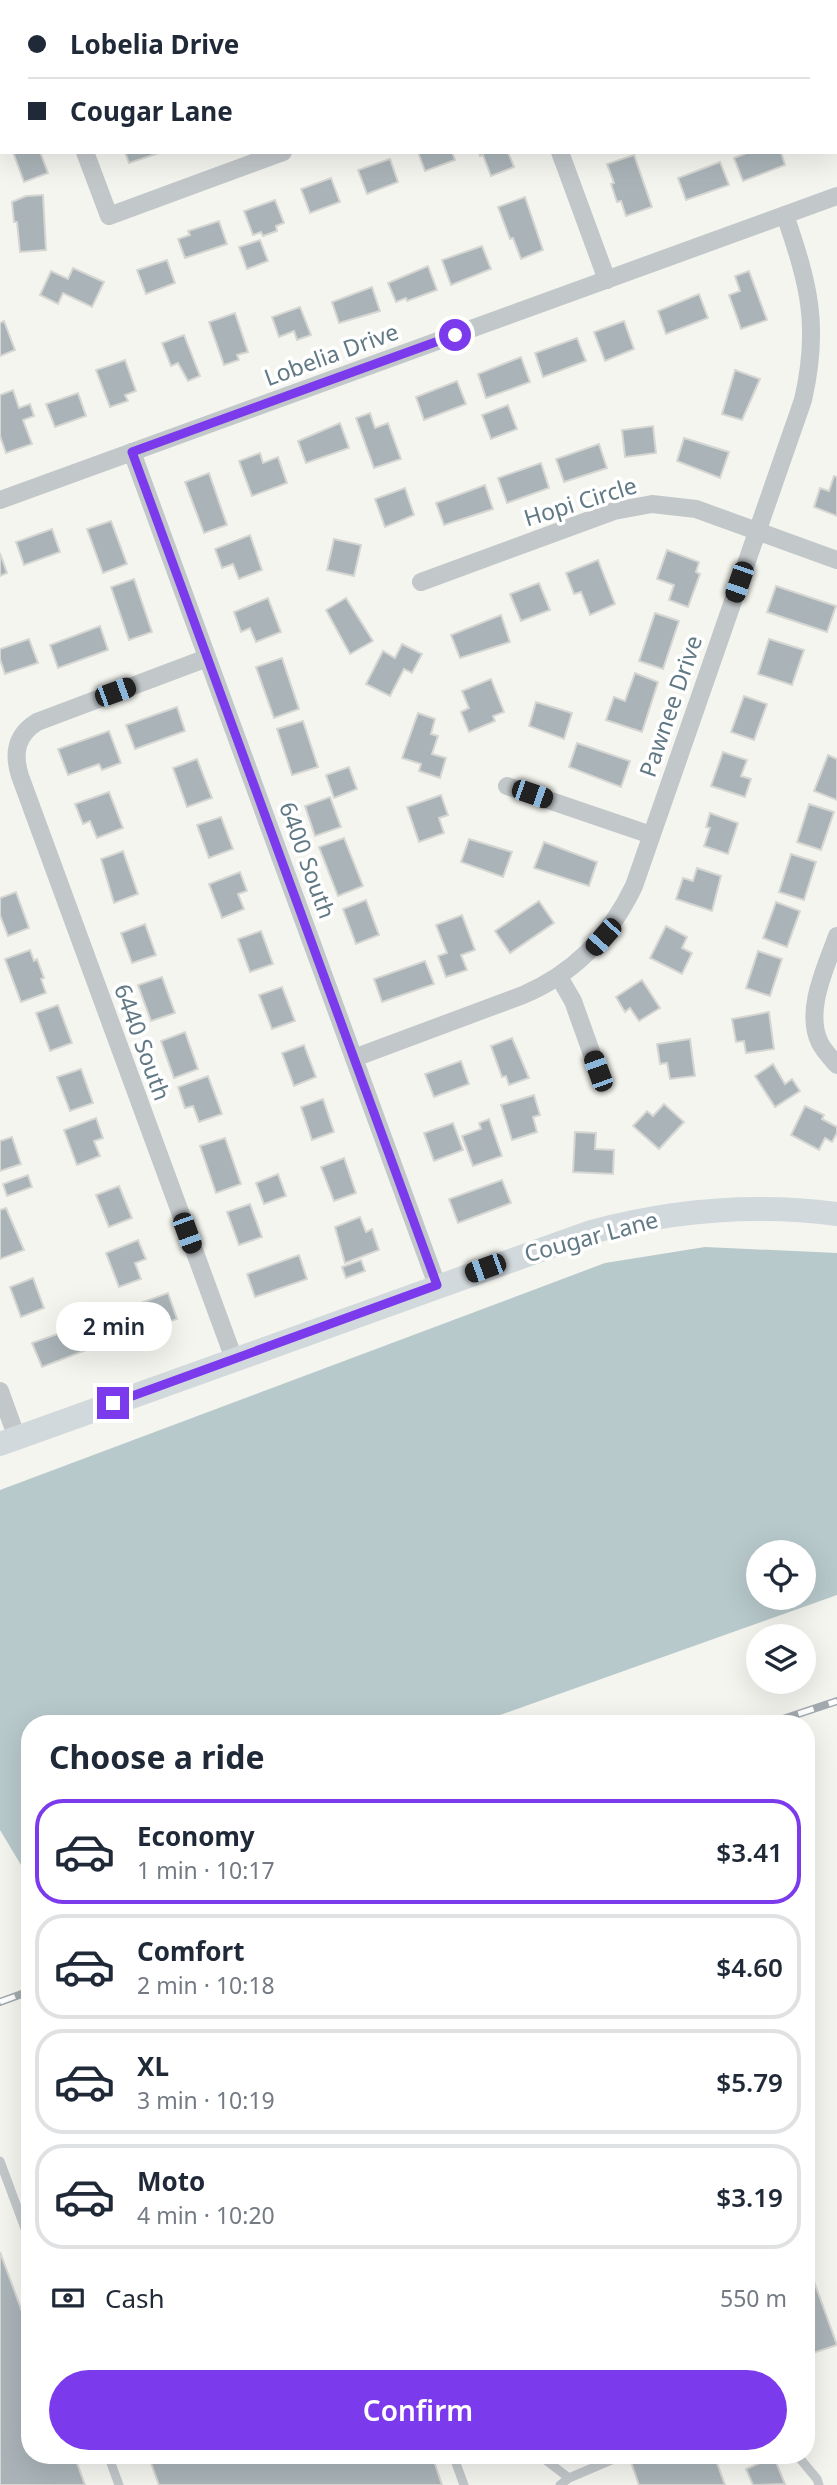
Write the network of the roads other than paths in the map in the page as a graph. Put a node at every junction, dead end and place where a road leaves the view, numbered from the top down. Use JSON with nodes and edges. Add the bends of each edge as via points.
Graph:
{"nodes":[{"id":1,"x":86,"y":154,"type":"edge"},
{"id":2,"x":279,"y":154,"type":"edge"},
{"id":3,"x":561,"y":154,"type":"edge"},
{"id":4,"x":837,"y":196,"type":"edge"},
{"id":5,"x":785,"y":215,"type":"junction"},
{"id":6,"x":607,"y":280,"type":"junction"},
{"id":7,"x":132,"y":452,"type":"junction"},
{"id":8,"x":0,"y":500,"type":"edge"},
{"id":9,"x":756,"y":532,"type":"junction"},
{"id":10,"x":837,"y":560,"type":"edge"},
{"id":11,"x":421,"y":582,"type":"dead end"},
{"id":12,"x":207,"y":658,"type":"junction"},
{"id":13,"x":507,"y":786,"type":"dead end"},
{"id":14,"x":651,"y":835,"type":"junction"},
{"id":15,"x":837,"y":936,"type":"edge"},
{"id":16,"x":559,"y":977,"type":"junction"},
{"id":17,"x":354,"y":1058,"type":"junction"},
{"id":18,"x":837,"y":1065,"type":"edge"},
{"id":19,"x":598,"y":1071,"type":"dead end"},
{"id":20,"x":837,"y":1214,"type":"edge"},
{"id":21,"x":437,"y":1285,"type":"junction"},
{"id":22,"x":234,"y":1359,"type":"junction"},
{"id":23,"x":0,"y":1391,"type":"edge"},
{"id":24,"x":9,"y":1441,"type":"edge"},
{"id":25,"x":0,"y":2161,"type":"edge"},
{"id":26,"x":21,"y":2218,"type":"edge"},
{"id":27,"x":111,"y":2464,"type":"edge"},
{"id":28,"x":456,"y":2464,"type":"edge"},
{"id":29,"x":551,"y":2464,"type":"edge"},
{"id":30,"x":602,"y":2464,"type":"edge"},
{"id":31,"x":804,"y":2464,"type":"edge"},
{"id":32,"x":569,"y":2478,"type":"junction"},
{"id":33,"x":119,"y":2485,"type":"edge"},
{"id":34,"x":464,"y":2485,"type":"edge"},
{"id":35,"x":560,"y":2485,"type":"edge"},
{"id":36,"x":819,"y":2485,"type":"edge"}],
"edges":[{"from":1,"to":2,"type":"street","via":[[109,216]]},
{"from":3,"to":6,"type":"street"},
{"from":4,"to":5,"type":"street","name":"Lobelia Drive"},
{"from":5,"to":6,"type":"street","name":"Lobelia Drive"},
{"from":5,"to":9,"type":"street","name":"Pawnee Drive","via":[[808,292],[811,357],[803,400]]},
{"from":6,"to":7,"type":"street","name":"Lobelia Drive"},
{"from":7,"to":8,"type":"street","name":"Lobelia Drive"},
{"from":7,"to":12,"type":"street","name":"6400 South"},
{"from":9,"to":10,"type":"street","name":"Hopi Circle"},
{"from":9,"to":11,"type":"street","name":"Hopi Circle","via":[[681,505],[639,505]]},
{"from":9,"to":14,"type":"street","name":"Pawnee Drive"},
{"from":12,"to":17,"type":"street","name":"6400 South"},
{"from":12,"to":22,"type":"street","name":"6440 South","via":[[45,718],[30,726],[19,740],[16,758]]},
{"from":13,"to":14,"type":"street"},
{"from":14,"to":16,"type":"street","name":"Pawnee Drive","via":[[634,886],[615,921],[590,952]]},
{"from":15,"to":18,"type":"street","via":[[814,1012],[820,1043]]},
{"from":16,"to":17,"type":"street","name":"Pawnee Drive","via":[[523,995]]},
{"from":16,"to":19,"type":"street","via":[[573,1001]]},
{"from":17,"to":21,"type":"street","name":"6400 South"},
{"from":20,"to":21,"type":"main road","name":"Cougar Lane","via":[[736,1209],[653,1217],[557,1242]]},
{"from":21,"to":22,"type":"main road","name":"Cougar Lane"},
{"from":22,"to":24,"type":"main road","name":"Cougar Lane"},
{"from":23,"to":24,"type":"street"},
{"from":25,"to":26,"type":"lane"},
{"from":27,"to":33,"type":"lane"},
{"from":28,"to":34,"type":"lane"},
{"from":29,"to":32,"type":"lane"},
{"from":30,"to":32,"type":"lane"},
{"from":31,"to":36,"type":"lane"},
{"from":32,"to":35,"type":"lane"}]}
